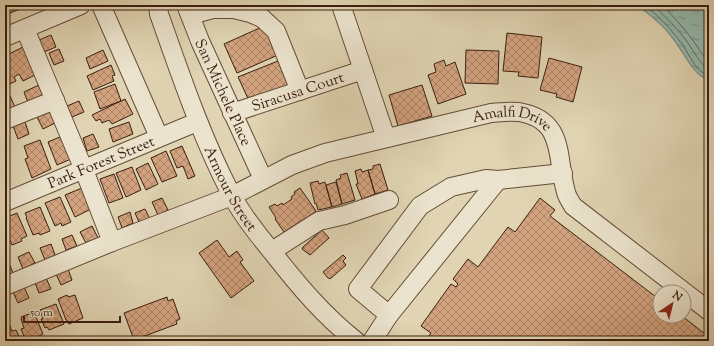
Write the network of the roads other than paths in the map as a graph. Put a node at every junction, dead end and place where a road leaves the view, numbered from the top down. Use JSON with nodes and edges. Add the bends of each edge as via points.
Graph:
{"nodes":[{"id":1,"x":81,"y":5,"type":"edge"},
{"id":2,"x":101,"y":5,"type":"edge"},
{"id":3,"x":158,"y":5,"type":"edge"},
{"id":4,"x":340,"y":5,"type":"edge"},
{"id":5,"x":188,"y":10,"type":"edge"},
{"id":6,"x":25,"y":29,"type":"junction"},
{"id":7,"x":5,"y":37,"type":"edge"},
{"id":8,"x":363,"y":70,"type":"junction"},
{"id":9,"x":300,"y":91,"type":"junction"},
{"id":10,"x":55,"y":100,"type":"junction"},
{"id":11,"x":232,"y":113,"type":"junction"},
{"id":12,"x":5,"y":120,"type":"edge"},
{"id":13,"x":197,"y":122,"type":"junction"},
{"id":14,"x":159,"y":137,"type":"junction"},
{"id":15,"x":386,"y":138,"type":"junction"},
{"id":16,"x":84,"y":170,"type":"junction"},
{"id":17,"x":563,"y":173,"type":"junction"},
{"id":18,"x":263,"y":179,"type":"junction"},
{"id":19,"x":498,"y":180,"type":"junction"},
{"id":20,"x":232,"y":196,"type":"junction"},
{"id":21,"x":389,"y":200,"type":"dead end"},
{"id":22,"x":5,"y":202,"type":"edge"},
{"id":23,"x":112,"y":242,"type":"junction"},
{"id":24,"x":272,"y":252,"type":"junction"},
{"id":25,"x":5,"y":286,"type":"edge"},
{"id":26,"x":709,"y":311,"type":"edge"},
{"id":27,"x":388,"y":315,"type":"junction"},
{"id":28,"x":356,"y":341,"type":"edge"},
{"id":29,"x":372,"y":341,"type":"edge"}],
"edges":[{"from":1,"to":6,"type":"street"},
{"from":2,"to":14,"type":"street"},
{"from":3,"to":13,"type":"street","name":"Armour Street"},
{"from":4,"to":8,"type":"street"},
{"from":5,"to":9,"type":"street","via":[[234,9],[262,18],[276,31]]},
{"from":5,"to":11,"type":"street","name":"San Michele Place"},
{"from":6,"to":7,"type":"street"},
{"from":6,"to":10,"type":"street"},
{"from":8,"to":9,"type":"street","name":"Siracusa Court"},
{"from":8,"to":15,"type":"street"},
{"from":9,"to":11,"type":"street","name":"Siracusa Court"},
{"from":10,"to":12,"type":"street"},
{"from":10,"to":16,"type":"street"},
{"from":11,"to":18,"type":"street","name":"San Michele Place"},
{"from":13,"to":14,"type":"street","name":"Park Forest Street"},
{"from":13,"to":20,"type":"street","name":"Armour Street"},
{"from":14,"to":16,"type":"street","name":"Park Forest Street"},
{"from":15,"to":17,"type":"street","name":"Amalfi Drive","via":[[491,113],[519,112],[540,119],[551,130],[558,144]]},
{"from":15,"to":18,"type":"street","name":"Amalfi Drive","via":[[325,153]]},
{"from":16,"to":22,"type":"street","name":"Park Forest Street"},
{"from":16,"to":23,"type":"street"},
{"from":17,"to":19,"type":"street"},
{"from":17,"to":26,"type":"street","name":"Amalfi Drive","via":[[566,193],[573,206]]},
{"from":18,"to":20,"type":"street","name":"Amalfi Drive"},
{"from":19,"to":27,"type":"street"},
{"from":19,"to":27,"type":"street","via":[[486,179],[451,187],[420,206],[358,289]]},
{"from":20,"to":23,"type":"street","name":"Amalfi Drive"},
{"from":20,"to":24,"type":"street","name":"Armour Street"},
{"from":21,"to":24,"type":"street","via":[[319,221]]},
{"from":23,"to":25,"type":"street","name":"Amalfi Drive"},
{"from":24,"to":28,"type":"street","name":"Armour Street","via":[[321,309]]},
{"from":27,"to":29,"type":"street"}]}
